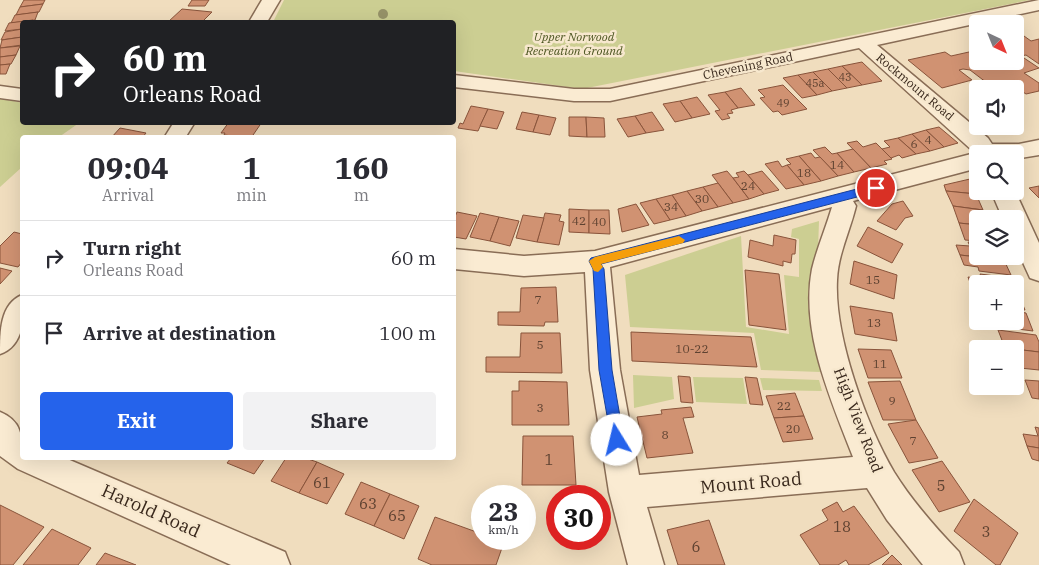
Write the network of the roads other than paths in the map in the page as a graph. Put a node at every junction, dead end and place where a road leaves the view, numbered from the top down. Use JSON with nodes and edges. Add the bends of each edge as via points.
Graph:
{"nodes":[{"id":1,"x":271,"y":0,"type":"edge"},
{"id":2,"x":1039,"y":5,"type":"edge"},
{"id":3,"x":259,"y":20,"type":"edge"},
{"id":4,"x":863,"y":42,"type":"junction"},
{"id":5,"x":456,"y":81,"type":"edge"},
{"id":6,"x":0,"y":92,"type":"edge"},
{"id":7,"x":20,"y":95,"type":"edge"},
{"id":8,"x":978,"y":145,"type":"edge"},
{"id":9,"x":1039,"y":147,"type":"edge"},
{"id":10,"x":1024,"y":151,"type":"edge"},
{"id":11,"x":969,"y":159,"type":"edge"},
{"id":12,"x":839,"y":198,"type":"junction"},
{"id":13,"x":1009,"y":200,"type":"edge"},
{"id":14,"x":1028,"y":226,"type":"edge"},
{"id":15,"x":456,"y":259,"type":"edge"},
{"id":16,"x":595,"y":261,"type":"junction"},
{"id":17,"x":1039,"y":271,"type":"edge"},
{"id":18,"x":20,"y":309,"type":"edge"},
{"id":19,"x":0,"y":342,"type":"edge"},
{"id":20,"x":0,"y":427,"type":"edge"},
{"id":21,"x":20,"y":452,"type":"edge"},
{"id":22,"x":34,"y":460,"type":"edge"},
{"id":23,"x":876,"y":471,"type":"junction"},
{"id":24,"x":626,"y":492,"type":"junction"},
{"id":25,"x":272,"y":565,"type":"edge"},
{"id":26,"x":646,"y":565,"type":"edge"},
{"id":27,"x":946,"y":565,"type":"edge"}],
"edges":[{"from":1,"to":3,"type":"street"},
{"from":2,"to":4,"type":"street","name":"Chevening Road"},
{"from":4,"to":5,"type":"street","name":"Chevening Road","via":[[610,95],[574,95]]},
{"from":4,"to":8,"type":"street","name":"Rockmount Road","via":[[972,136]]},
{"from":6,"to":7,"type":"street"},
{"from":9,"to":10,"type":"street"},
{"from":11,"to":12,"type":"street"},
{"from":12,"to":16,"type":"street"},
{"from":12,"to":23,"type":"street","name":"High View Road","via":[[844,206],[830,246],[824,278],[824,308],[839,378]]},
{"from":13,"to":14,"type":"street"},
{"from":14,"to":17,"type":"street"},
{"from":15,"to":16,"type":"street","via":[[499,267],[552,267]]},
{"from":16,"to":24,"type":"street","via":[[605,370]]},
{"from":18,"to":19,"type":"street"},
{"from":20,"to":21,"type":"street","via":[[10,444]]},
{"from":22,"to":25,"type":"street","name":"Harold Road"},
{"from":23,"to":24,"type":"street","name":"Mount Road"},
{"from":23,"to":27,"type":"street","name":"High View Road","via":[[910,524]]},
{"from":24,"to":26,"type":"street"}]}
